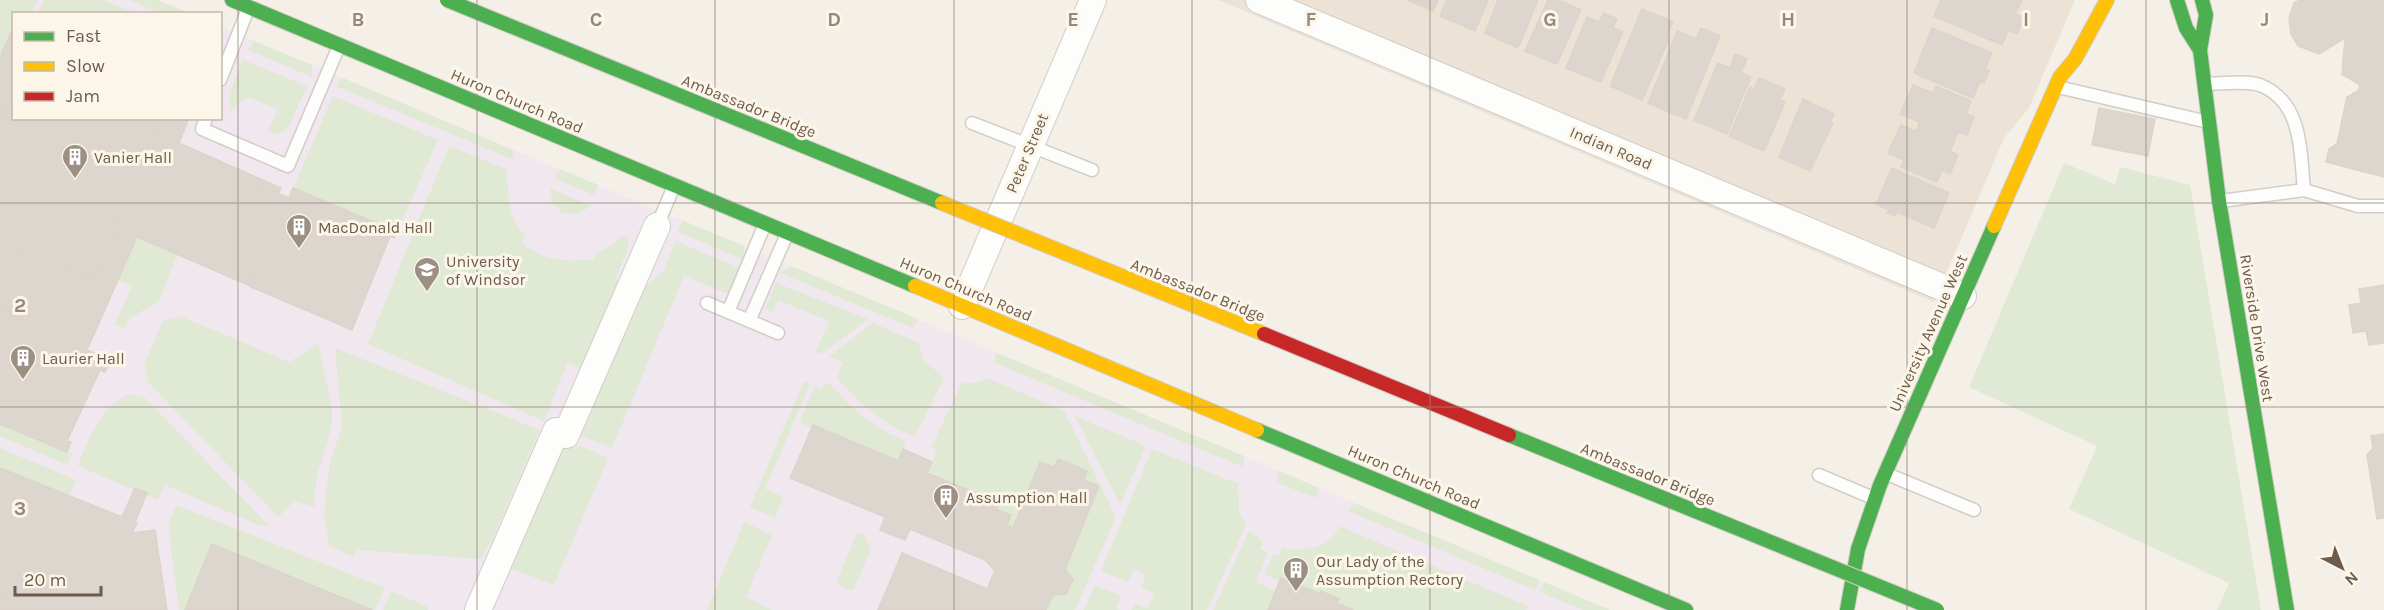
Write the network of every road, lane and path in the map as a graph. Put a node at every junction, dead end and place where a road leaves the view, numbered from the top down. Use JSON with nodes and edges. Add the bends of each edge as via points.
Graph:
{"nodes":[{"id":1,"x":232,"y":0,"type":"edge"},
{"id":2,"x":447,"y":0,"type":"edge"},
{"id":3,"x":1093,"y":0,"type":"edge"},
{"id":4,"x":1259,"y":0,"type":"edge"},
{"id":5,"x":2108,"y":0,"type":"edge"},
{"id":6,"x":2177,"y":0,"type":"edge"},
{"id":7,"x":2202,"y":0,"type":"edge"},
{"id":8,"x":249,"y":7,"type":"junction"},
{"id":9,"x":339,"y":45,"type":"junction"},
{"id":10,"x":2200,"y":50,"type":"junction"},
{"id":11,"x":2061,"y":53,"type":"dead end"},
{"id":12,"x":222,"y":75,"type":"edge"},
{"id":13,"x":2057,"y":82,"type":"junction"},
{"id":14,"x":2204,"y":84,"type":"junction"},
{"id":15,"x":205,"y":120,"type":"edge"},
{"id":16,"x":2209,"y":122,"type":"junction"},
{"id":17,"x":972,"y":123,"type":"dead end"},
{"id":18,"x":1030,"y":146,"type":"junction"},
{"id":19,"x":1092,"y":170,"type":"dead end"},
{"id":20,"x":674,"y":185,"type":"junction"},
{"id":21,"x":2304,"y":190,"type":"junction"},
{"id":22,"x":2219,"y":201,"type":"junction"},
{"id":23,"x":2384,"y":206,"type":"edge"},
{"id":24,"x":766,"y":223,"type":"junction"},
{"id":25,"x":657,"y":226,"type":"joint"},
{"id":26,"x":788,"y":233,"type":"junction"},
{"id":27,"x":1963,"y":296,"type":"junction"},
{"id":28,"x":707,"y":303,"type":"dead end"},
{"id":29,"x":962,"y":306,"type":"junction"},
{"id":30,"x":728,"y":312,"type":"junction"},
{"id":31,"x":749,"y":321,"type":"junction"},
{"id":32,"x":778,"y":333,"type":"dead end"},
{"id":33,"x":1886,"y":473,"type":"junction"},
{"id":34,"x":1819,"y":475,"type":"dead end"},
{"id":35,"x":1876,"y":499,"type":"junction"},
{"id":36,"x":1974,"y":510,"type":"dead end"},
{"id":37,"x":478,"y":610,"type":"edge"},
{"id":38,"x":1686,"y":610,"type":"edge"},
{"id":39,"x":1847,"y":610,"type":"edge"},
{"id":40,"x":1937,"y":610,"type":"edge"},
{"id":41,"x":2287,"y":610,"type":"edge"}],
"edges":[{"from":1,"to":8,"type":"main road","name":"Huron Church Road"},
{"from":2,"to":40,"type":"main road","name":"Ambassador Bridge","bridge":true},
{"from":3,"to":18,"type":"street","name":"Peter Street"},
{"from":4,"to":27,"type":"street","name":"Indian Road"},
{"from":5,"to":13,"type":"main road","name":"University Avenue West","via":[[2075,59]]},
{"from":6,"to":10,"type":"main road","name":"Riverside Drive West","via":[[2186,28]]},
{"from":7,"to":10,"type":"main road","name":"Riverside Drive West","via":[[2206,15]]},
{"from":8,"to":9,"type":"main road","name":"Huron Church Road"},
{"from":8,"to":12,"type":"lane"},
{"from":9,"to":15,"type":"lane","via":[[288,166],[202,129]]},
{"from":9,"to":20,"type":"main road","name":"Huron Church Road"},
{"from":10,"to":14,"type":"main road","name":"Riverside Drive West"},
{"from":11,"to":13,"type":"main road","name":"University Avenue West"},
{"from":13,"to":16,"type":"lane"},
{"from":13,"to":27,"type":"main road","name":"University Avenue West"},
{"from":14,"to":16,"type":"main road","name":"Riverside Drive West"},
{"from":14,"to":21,"type":"lane","via":[[2259,85],[2279,97],[2296,120]]},
{"from":16,"to":22,"type":"main road","name":"Riverside Drive West"},
{"from":17,"to":18,"type":"lane"},
{"from":18,"to":19,"type":"lane"},
{"from":18,"to":29,"type":"street","name":"Peter Street"},
{"from":20,"to":24,"type":"main road","name":"Huron Church Road"},
{"from":20,"to":25,"type":"lane"},
{"from":21,"to":22,"type":"lane"},
{"from":21,"to":23,"type":"lane","via":[[2358,206]]},
{"from":22,"to":41,"type":"main road","name":"Riverside Drive West"},
{"from":24,"to":26,"type":"main road","name":"Huron Church Road"},
{"from":24,"to":30,"type":"lane"},
{"from":25,"to":37,"type":"street","via":[[566,435],[556,430]]},
{"from":26,"to":29,"type":"main road","name":"Huron Church Road"},
{"from":26,"to":31,"type":"lane"},
{"from":27,"to":33,"type":"main road","name":"University Avenue West"},
{"from":28,"to":30,"type":"lane"},
{"from":29,"to":38,"type":"main road","name":"Huron Church Road"},
{"from":30,"to":31,"type":"lane"},
{"from":31,"to":32,"type":"lane"},
{"from":33,"to":35,"type":"main road","name":"University Avenue West"},
{"from":33,"to":36,"type":"lane"},
{"from":34,"to":35,"type":"lane"},
{"from":35,"to":39,"type":"main road","name":"University Avenue West","via":[[1859,549]]}]}
